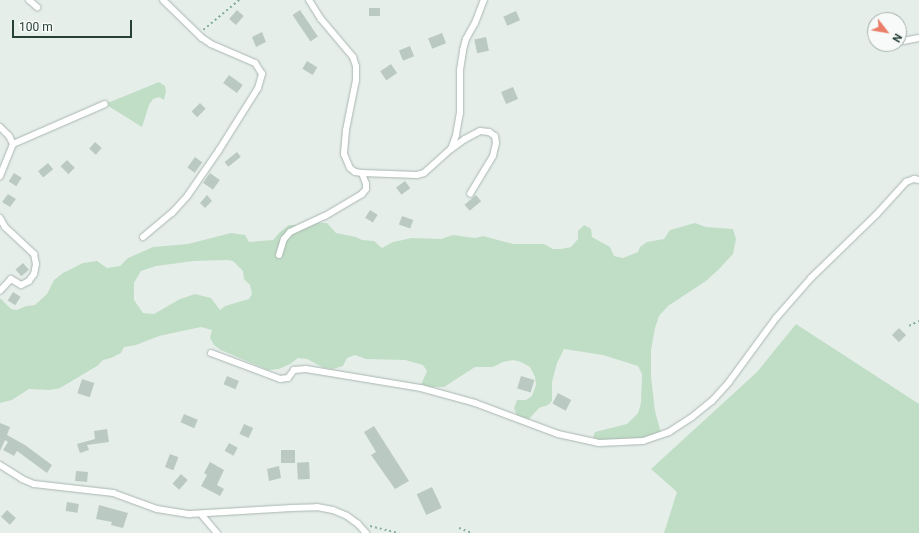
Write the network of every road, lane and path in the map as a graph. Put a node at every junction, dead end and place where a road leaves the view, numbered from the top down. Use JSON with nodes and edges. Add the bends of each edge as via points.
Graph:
{"nodes":[{"id":1,"x":29,"y":0,"type":"edge"},
{"id":2,"x":163,"y":0,"type":"edge"},
{"id":3,"x":240,"y":0,"type":"edge"},
{"id":4,"x":309,"y":0,"type":"edge"},
{"id":5,"x":484,"y":0,"type":"edge"},
{"id":6,"x":37,"y":7,"type":"dead end"},
{"id":7,"x":198,"y":34,"type":"junction"},
{"id":8,"x":919,"y":38,"type":"edge"},
{"id":9,"x":907,"y":40,"type":"edge"},
{"id":10,"x":105,"y":104,"type":"dead end"},
{"id":11,"x":0,"y":128,"type":"edge"},
{"id":12,"x":13,"y":144,"type":"junction"},
{"id":13,"x":451,"y":149,"type":"junction"},
{"id":14,"x":362,"y":173,"type":"junction"},
{"id":15,"x":0,"y":176,"type":"edge"},
{"id":16,"x":919,"y":180,"type":"edge"},
{"id":17,"x":470,"y":194,"type":"dead end"},
{"id":18,"x":0,"y":218,"type":"edge"},
{"id":19,"x":143,"y":237,"type":"dead end"},
{"id":20,"x":279,"y":255,"type":"dead end"},
{"id":21,"x":0,"y":291,"type":"edge"},
{"id":22,"x":919,"y":321,"type":"edge"},
{"id":23,"x":909,"y":326,"type":"dead end"},
{"id":24,"x":211,"y":353,"type":"dead end"},
{"id":25,"x":0,"y":465,"type":"edge"},
{"id":26,"x":201,"y":514,"type":"junction"},
{"id":27,"x":358,"y":524,"type":"junction"},
{"id":28,"x":459,"y":528,"type":"dead end"},
{"id":29,"x":216,"y":533,"type":"edge"},
{"id":30,"x":366,"y":533,"type":"edge"},
{"id":31,"x":399,"y":533,"type":"edge"},
{"id":32,"x":472,"y":533,"type":"edge"}],
"edges":[{"from":1,"to":6,"type":"street"},
{"from":2,"to":7,"type":"street"},
{"from":3,"to":7,"type":"path"},
{"from":4,"to":14,"type":"street","via":[[353,57],[356,66],[344,154],[350,168]]},
{"from":5,"to":13,"type":"street","via":[[463,50],[460,70],[460,113]]},
{"from":7,"to":19,"type":"street","via":[[211,44],[256,63],[262,74],[261,80],[219,150],[188,195],[172,214]]},
{"from":8,"to":9,"type":"street"},
{"from":10,"to":12,"type":"street"},
{"from":11,"to":12,"type":"street"},
{"from":12,"to":15,"type":"street"},
{"from":13,"to":14,"type":"street","via":[[424,173],[417,175]]},
{"from":13,"to":17,"type":"street","via":[[480,131],[495,136],[493,156]]},
{"from":14,"to":20,"type":"street","via":[[366,189],[362,194],[325,216],[290,232],[284,239]]},
{"from":16,"to":24,"type":"street","via":[[906,182],[811,278],[776,318],[712,401],[692,418],[669,432],[643,441],[599,443],[558,434],[455,397],[405,385],[306,369],[294,370],[288,378],[280,379]]},
{"from":18,"to":21,"type":"street","via":[[5,227],[34,254],[36,264],[34,274],[29,280],[21,285],[11,279]]},
{"from":22,"to":23,"type":"path"},
{"from":25,"to":26,"type":"street","via":[[34,484],[113,493],[157,509]]},
{"from":26,"to":27,"type":"street","via":[[317,508],[333,510]]},
{"from":26,"to":29,"type":"street"},
{"from":27,"to":30,"type":"street"},
{"from":27,"to":31,"type":"path"},
{"from":28,"to":32,"type":"path"}]}
